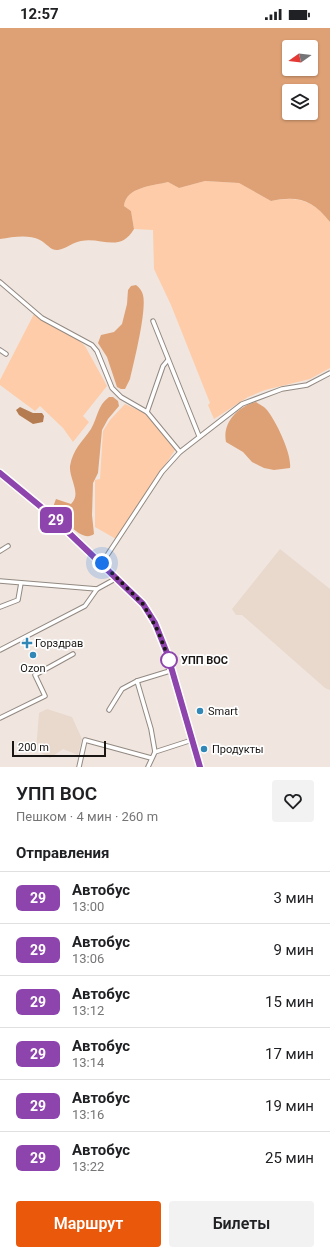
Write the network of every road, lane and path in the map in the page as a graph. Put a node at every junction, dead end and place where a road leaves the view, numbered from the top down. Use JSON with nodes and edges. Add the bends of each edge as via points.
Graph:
{"nodes":[{"id":1,"x":0,"y":282,"type":"edge"},
{"id":2,"x":153,"y":321,"type":"dead end"},
{"id":3,"x":0,"y":350,"type":"edge"},
{"id":4,"x":6,"y":354,"type":"dead end"},
{"id":5,"x":168,"y":360,"type":"junction"},
{"id":6,"x":330,"y":373,"type":"edge"},
{"id":7,"x":147,"y":412,"type":"junction"},
{"id":8,"x":199,"y":436,"type":"junction"},
{"id":9,"x":180,"y":452,"type":"junction"},
{"id":10,"x":0,"y":473,"type":"edge"},
{"id":11,"x":8,"y":546,"type":"dead end"},
{"id":12,"x":0,"y":551,"type":"edge"},
{"id":13,"x":102,"y":563,"type":"junction"},
{"id":14,"x":117,"y":578,"type":"junction"},
{"id":15,"x":0,"y":581,"type":"edge"},
{"id":16,"x":22,"y":583,"type":"junction"},
{"id":17,"x":97,"y":589,"type":"junction"},
{"id":18,"x":0,"y":607,"type":"edge"},
{"id":19,"x":0,"y":650,"type":"edge"},
{"id":20,"x":73,"y":654,"type":"dead end"},
{"id":21,"x":173,"y":670,"type":"junction"},
{"id":22,"x":137,"y":681,"type":"junction"},
{"id":23,"x":109,"y":710,"type":"dead end"},
{"id":24,"x":0,"y":718,"type":"edge"},
{"id":25,"x":192,"y":740,"type":"junction"},
{"id":26,"x":155,"y":752,"type":"junction"},
{"id":27,"x":151,"y":758,"type":"junction"},
{"id":28,"x":80,"y":767,"type":"edge"},
{"id":29,"x":148,"y":767,"type":"edge"},
{"id":30,"x":200,"y":767,"type":"edge"}],
"edges":[{"from":1,"to":7,"type":"street","via":[[42,318],[92,345],[112,388],[121,397]]},
{"from":2,"to":5,"type":"street"},
{"from":3,"to":4,"type":"street"},
{"from":5,"to":7,"type":"street","via":[[162,366]]},
{"from":5,"to":8,"type":"street"},
{"from":6,"to":8,"type":"street","via":[[307,385],[282,389],[242,404]]},
{"from":7,"to":9,"type":"street"},
{"from":8,"to":9,"type":"street"},
{"from":9,"to":13,"type":"street","via":[[162,472]]},
{"from":10,"to":13,"type":"main road"},
{"from":11,"to":12,"type":"street"},
{"from":13,"to":14,"type":"main road"},
{"from":14,"to":17,"type":"street"},
{"from":14,"to":21,"type":"main road","via":[[139,598],[148,612],[162,639]]},
{"from":15,"to":16,"type":"street"},
{"from":16,"to":17,"type":"street"},
{"from":16,"to":18,"type":"street","via":[[18,600]]},
{"from":17,"to":19,"type":"street","via":[[85,606]]},
{"from":20,"to":24,"type":"street","via":[[35,675],[45,696]]},
{"from":21,"to":22,"type":"street"},
{"from":21,"to":25,"type":"main road"},
{"from":22,"to":23,"type":"street","via":[[122,689]]},
{"from":22,"to":26,"type":"street"},
{"from":25,"to":26,"type":"street"},
{"from":25,"to":30,"type":"main road"},
{"from":26,"to":27,"type":"street"},
{"from":27,"to":28,"type":"street","via":[[85,740]]},
{"from":27,"to":29,"type":"street"}]}
